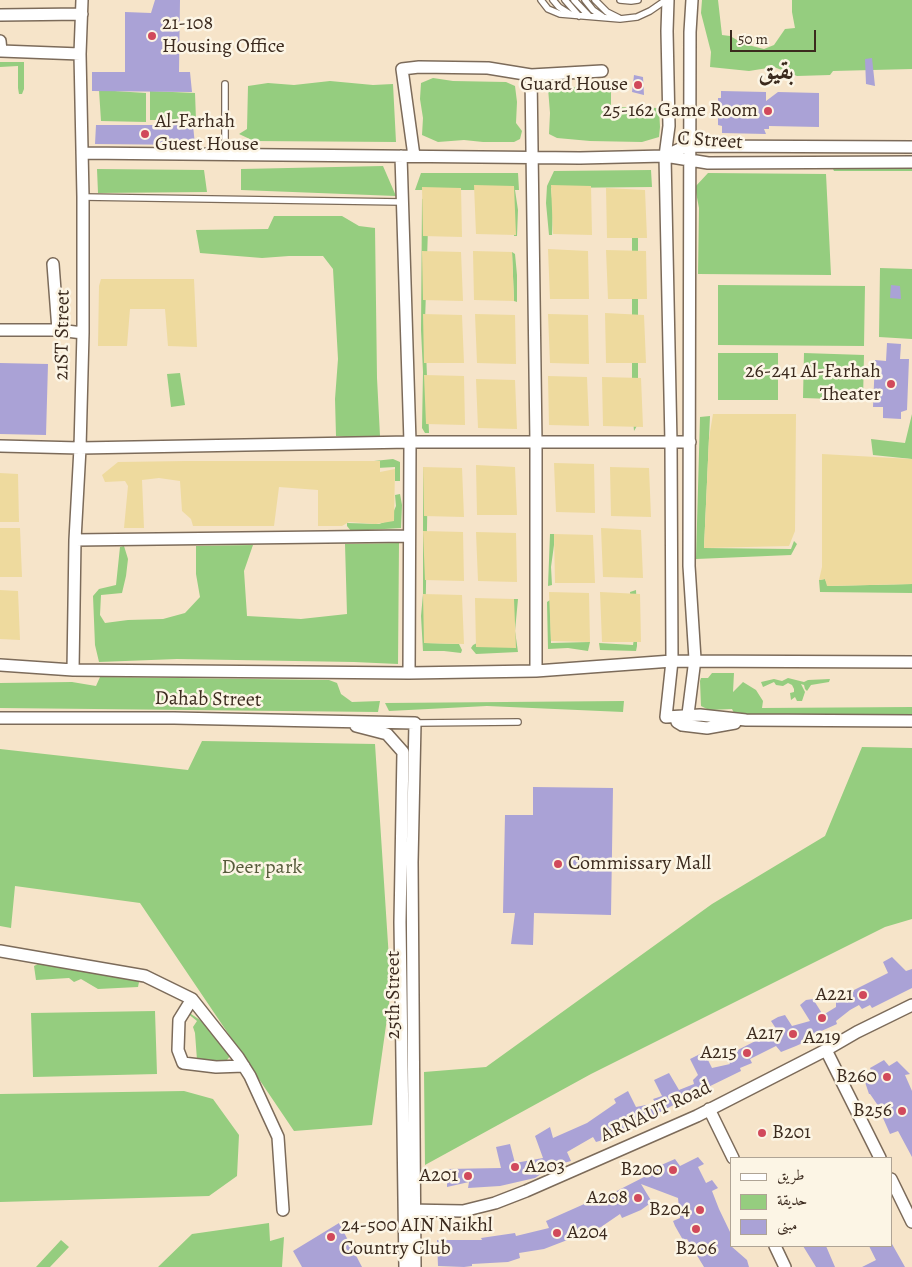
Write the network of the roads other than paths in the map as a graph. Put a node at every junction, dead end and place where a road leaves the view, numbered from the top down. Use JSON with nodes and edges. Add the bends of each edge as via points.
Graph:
{"nodes":[{"id":1,"x":82,"y":0,"type":"edge"},
{"id":2,"x":541,"y":0,"type":"edge"},
{"id":3,"x":553,"y":0,"type":"edge"},
{"id":4,"x":565,"y":0,"type":"edge"},
{"id":5,"x":574,"y":0,"type":"edge"},
{"id":6,"x":585,"y":0,"type":"edge"},
{"id":7,"x":595,"y":0,"type":"edge"},
{"id":8,"x":620,"y":0,"type":"edge"},
{"id":9,"x":638,"y":0,"type":"edge"},
{"id":10,"x":667,"y":0,"type":"edge"},
{"id":11,"x":692,"y":0,"type":"edge"},
{"id":12,"x":82,"y":14,"type":"junction"},
{"id":13,"x":0,"y":15,"type":"edge"},
{"id":14,"x":571,"y":15,"type":"junction"},
{"id":15,"x":579,"y":16,"type":"junction"},
{"id":16,"x":590,"y":17,"type":"junction"},
{"id":17,"x":604,"y":18,"type":"junction"},
{"id":18,"x":620,"y":19,"type":"junction"},
{"id":19,"x":0,"y":41,"type":"edge"},
{"id":20,"x":80,"y":54,"type":"junction"},
{"id":21,"x":602,"y":71,"type":"dead end"},
{"id":22,"x":531,"y":75,"type":"junction"},
{"id":23,"x":225,"y":84,"type":"dead end"},
{"id":24,"x":690,"y":146,"type":"junction"},
{"id":25,"x":912,"y":147,"type":"edge"},
{"id":26,"x":82,"y":153,"type":"junction"},
{"id":27,"x":225,"y":154,"type":"junction"},
{"id":28,"x":401,"y":156,"type":"junction"},
{"id":29,"x":414,"y":156,"type":"junction"},
{"id":30,"x":665,"y":156,"type":"junction"},
{"id":31,"x":533,"y":158,"type":"junction"},
{"id":32,"x":690,"y":160,"type":"junction"},
{"id":33,"x":912,"y":162,"type":"edge"},
{"id":34,"x":83,"y":197,"type":"junction"},
{"id":35,"x":402,"y":202,"type":"junction"},
{"id":36,"x":53,"y":264,"type":"dead end"},
{"id":37,"x":0,"y":330,"type":"edge"},
{"id":38,"x":58,"y":330,"type":"junction"},
{"id":39,"x":83,"y":333,"type":"junction"},
{"id":40,"x":410,"y":442,"type":"junction"},
{"id":41,"x":690,"y":442,"type":"junction"},
{"id":42,"x":536,"y":443,"type":"junction"},
{"id":43,"x":671,"y":443,"type":"junction"},
{"id":44,"x":0,"y":446,"type":"edge"},
{"id":45,"x":80,"y":448,"type":"junction"},
{"id":46,"x":409,"y":536,"type":"junction"},
{"id":47,"x":74,"y":540,"type":"junction"},
{"id":48,"x":672,"y":565,"type":"junction"},
{"id":49,"x":689,"y":566,"type":"junction"},
{"id":50,"x":672,"y":661,"type":"junction"},
{"id":51,"x":694,"y":661,"type":"junction"},
{"id":52,"x":912,"y":662,"type":"edge"},
{"id":53,"x":0,"y":665,"type":"edge"},
{"id":54,"x":73,"y":670,"type":"junction"},
{"id":55,"x":536,"y":670,"type":"junction"},
{"id":56,"x":409,"y":673,"type":"junction"},
{"id":57,"x":0,"y":718,"type":"edge"},
{"id":58,"x":685,"y":720,"type":"junction"},
{"id":59,"x":339,"y":721,"type":"junction"},
{"id":60,"x":912,"y":721,"type":"edge"},
{"id":61,"x":415,"y":722,"type":"junction"},
{"id":62,"x":518,"y":722,"type":"dead end"},
{"id":63,"x":0,"y":951,"type":"edge"},
{"id":64,"x":192,"y":999,"type":"junction"},
{"id":65,"x":912,"y":1005,"type":"edge"},
{"id":66,"x":826,"y":1050,"type":"junction"},
{"id":67,"x":244,"y":1066,"type":"junction"},
{"id":68,"x":709,"y":1109,"type":"junction"},
{"id":69,"x":733,"y":1157,"type":"edge"},
{"id":70,"x":880,"y":1157,"type":"edge"},
{"id":71,"x":892,"y":1181,"type":"edge"},
{"id":72,"x":283,"y":1210,"type":"dead end"},
{"id":73,"x":409,"y":1210,"type":"junction"},
{"id":74,"x":912,"y":1222,"type":"edge"},
{"id":75,"x":775,"y":1247,"type":"edge"},
{"id":76,"x":404,"y":1267,"type":"edge"},
{"id":77,"x":415,"y":1267,"type":"edge"},
{"id":78,"x":785,"y":1267,"type":"edge"}],
"edges":[{"from":1,"to":12,"type":"street","name":"21ST Street"},
{"from":2,"to":14,"type":"lane","via":[[548,9]]},
{"from":3,"to":14,"type":"lane"},
{"from":4,"to":15,"type":"lane"},
{"from":5,"to":16,"type":"lane"},
{"from":6,"to":17,"type":"lane"},
{"from":7,"to":18,"type":"lane"},
{"from":8,"to":9,"type":"lane"},
{"from":10,"to":18,"type":"lane","via":[[637,17]]},
{"from":10,"to":30,"type":"street","via":[[669,126]]},
{"from":11,"to":24,"type":"street"},
{"from":12,"to":13,"type":"street"},
{"from":12,"to":20,"type":"street","name":"21ST Street"},
{"from":14,"to":15,"type":"lane"},
{"from":15,"to":16,"type":"lane"},
{"from":16,"to":17,"type":"lane"},
{"from":17,"to":18,"type":"lane"},
{"from":19,"to":20,"type":"street","via":[[1,51]]},
{"from":20,"to":26,"type":"street","name":"21ST Street"},
{"from":21,"to":22,"type":"street"},
{"from":22,"to":29,"type":"street","via":[[488,68],[402,69]]},
{"from":22,"to":31,"type":"street"},
{"from":23,"to":27,"type":"lane"},
{"from":24,"to":25,"type":"street","name":"C Street"},
{"from":24,"to":30,"type":"street","name":"C Street"},
{"from":24,"to":32,"type":"street"},
{"from":26,"to":27,"type":"street"},
{"from":26,"to":34,"type":"street","name":"21ST Street"},
{"from":27,"to":28,"type":"street"},
{"from":28,"to":29,"type":"street"},
{"from":28,"to":35,"type":"street"},
{"from":29,"to":31,"type":"street"},
{"from":30,"to":31,"type":"street"},
{"from":30,"to":32,"type":"street","name":"C Street"},
{"from":30,"to":43,"type":"street"},
{"from":31,"to":42,"type":"street"},
{"from":32,"to":33,"type":"street","name":"C Street","via":[[708,163]]},
{"from":32,"to":41,"type":"street"},
{"from":34,"to":35,"type":"lane"},
{"from":34,"to":39,"type":"street","name":"21ST Street"},
{"from":35,"to":40,"type":"street"},
{"from":36,"to":38,"type":"street"},
{"from":37,"to":38,"type":"street"},
{"from":38,"to":39,"type":"street"},
{"from":39,"to":45,"type":"street","name":"21ST Street"},
{"from":40,"to":42,"type":"street"},
{"from":40,"to":45,"type":"street"},
{"from":40,"to":46,"type":"street"},
{"from":41,"to":43,"type":"street"},
{"from":41,"to":49,"type":"street"},
{"from":42,"to":43,"type":"street"},
{"from":42,"to":55,"type":"street"},
{"from":43,"to":48,"type":"street"},
{"from":44,"to":45,"type":"street"},
{"from":45,"to":47,"type":"street","name":"21ST Street"},
{"from":46,"to":47,"type":"street"},
{"from":46,"to":56,"type":"street"},
{"from":47,"to":54,"type":"street","name":"21ST Street"},
{"from":48,"to":49,"type":"street"},
{"from":48,"to":50,"type":"street"},
{"from":49,"to":51,"type":"street"},
{"from":50,"to":51,"type":"street"},
{"from":50,"to":55,"type":"street"},
{"from":50,"to":58,"type":"street","via":[[666,718]]},
{"from":51,"to":52,"type":"street"},
{"from":51,"to":58,"type":"street"},
{"from":53,"to":54,"type":"street"},
{"from":54,"to":56,"type":"street"},
{"from":55,"to":56,"type":"street"},
{"from":57,"to":59,"type":"street","name":"Dahab Street"},
{"from":58,"to":60,"type":"street","via":[[707,728],[746,720]]},
{"from":59,"to":61,"type":"street","name":"Dahab Street"},
{"from":59,"to":73,"type":"street","name":"25th Street","via":[[387,734],[403,752],[400,922]]},
{"from":61,"to":62,"type":"lane"},
{"from":61,"to":73,"type":"street","name":"25th Street"},
{"from":63,"to":64,"type":"street","via":[[145,976]]},
{"from":64,"to":67,"type":"street"},
{"from":64,"to":67,"type":"street","via":[[179,1020],[178,1050],[183,1063]]},
{"from":65,"to":66,"type":"street","name":"ARNAUT Road"},
{"from":66,"to":68,"type":"street","name":"ARNAUT Road"},
{"from":66,"to":70,"type":"street"},
{"from":67,"to":72,"type":"street","via":[[278,1137]]},
{"from":68,"to":69,"type":"street"},
{"from":68,"to":73,"type":"street","name":"ARNAUT Road","via":[[495,1203],[463,1211]]},
{"from":71,"to":74,"type":"street"},
{"from":73,"to":76,"type":"street","name":"25th Street"},
{"from":73,"to":77,"type":"street","name":"25th Street"},
{"from":75,"to":78,"type":"street"}]}
